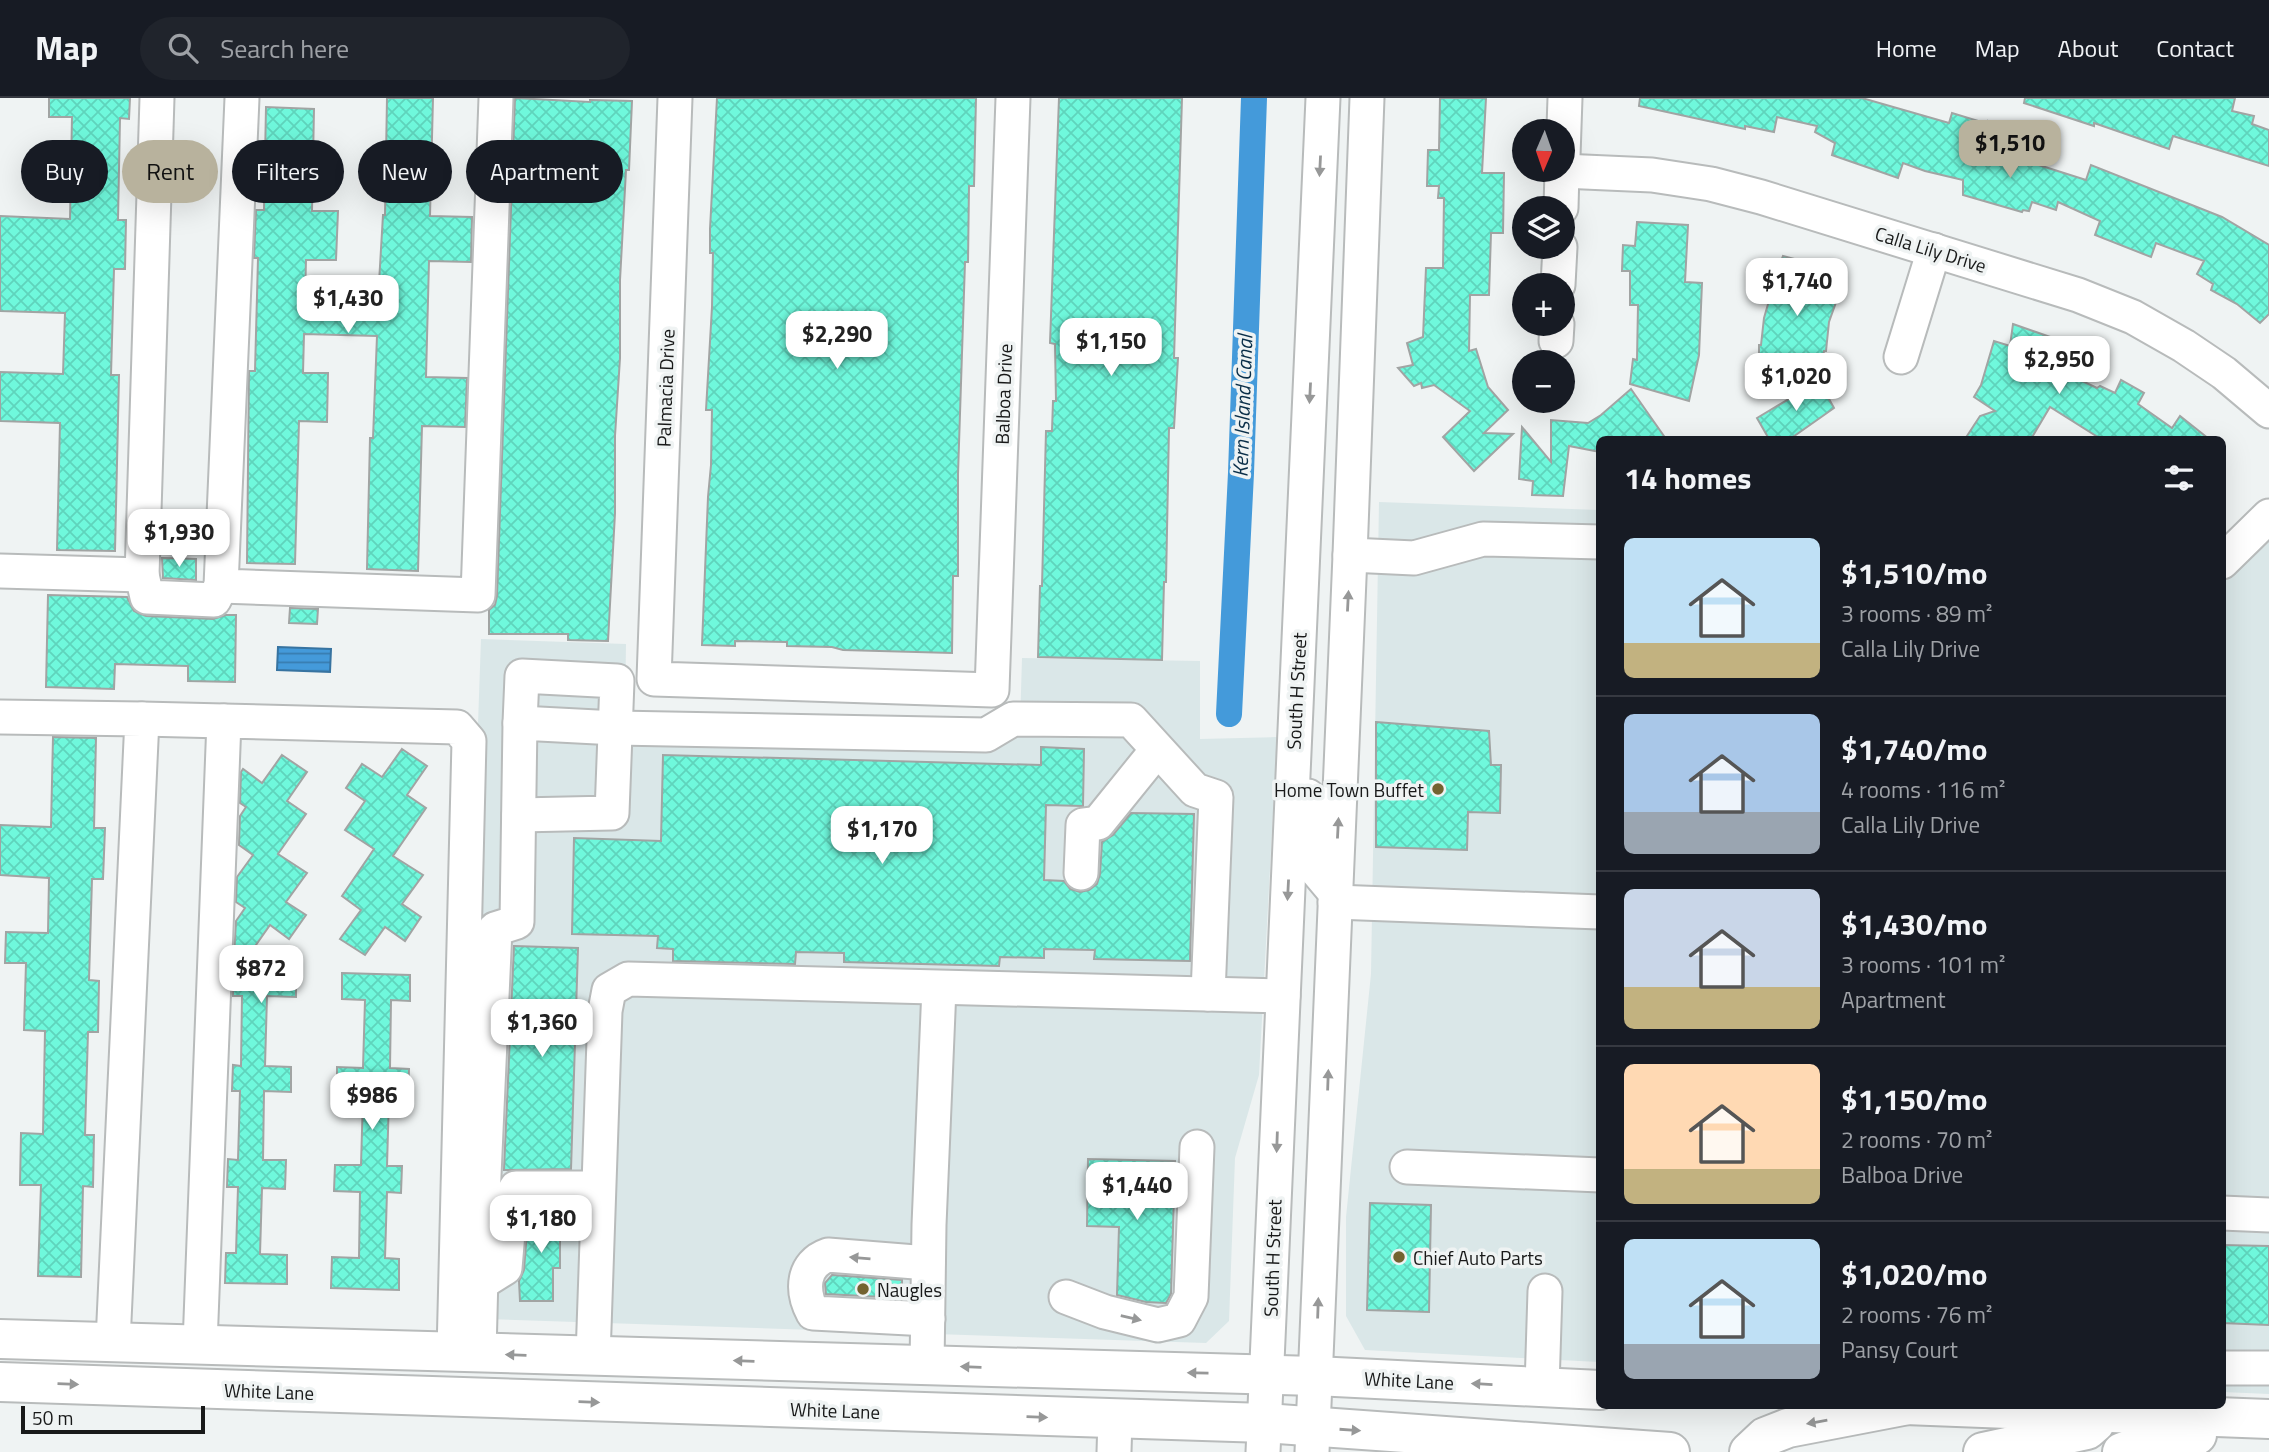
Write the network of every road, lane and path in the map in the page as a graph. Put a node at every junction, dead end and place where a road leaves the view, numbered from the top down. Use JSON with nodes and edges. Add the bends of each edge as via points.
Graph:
{"nodes":[{"id":1,"x":157,"y":98,"type":"edge"},
{"id":2,"x":242,"y":98,"type":"edge"},
{"id":3,"x":496,"y":98,"type":"edge"},
{"id":4,"x":675,"y":98,"type":"edge"},
{"id":5,"x":1013,"y":98,"type":"edge"},
{"id":6,"x":1323,"y":98,"type":"edge"},
{"id":7,"x":1367,"y":98,"type":"edge"},
{"id":8,"x":1565,"y":98,"type":"edge"},
{"id":9,"x":1564,"y":119,"type":"edge"},
{"id":10,"x":1575,"y":167,"type":"edge"},
{"id":11,"x":1934,"y":250,"type":"junction"},
{"id":12,"x":1901,"y":357,"type":"dead end"},
{"id":13,"x":2269,"y":411,"type":"edge"},
{"id":14,"x":2269,"y":516,"type":"edge"},
{"id":15,"x":1596,"y":542,"type":"edge"},
{"id":16,"x":1350,"y":555,"type":"junction"},
{"id":17,"x":2226,"y":558,"type":"edge"},
{"id":18,"x":0,"y":571,"type":"edge"},
{"id":19,"x":142,"y":575,"type":"junction"},
{"id":20,"x":221,"y":586,"type":"junction"},
{"id":21,"x":992,"y":690,"type":"joint"},
{"id":22,"x":1296,"y":700,"type":"junction"},
{"id":23,"x":0,"y":717,"type":"edge"},
{"id":24,"x":142,"y":719,"type":"junction"},
{"id":25,"x":223,"y":721,"type":"junction"},
{"id":26,"x":520,"y":723,"type":"junction"},
{"id":27,"x":616,"y":728,"type":"junction"},
{"id":28,"x":1157,"y":750,"type":"junction"},
{"id":29,"x":519,"y":815,"type":"junction"},
{"id":30,"x":1081,"y":873,"type":"dead end"},
{"id":31,"x":1335,"y":897,"type":"junction"},
{"id":32,"x":1596,"y":912,"type":"edge"},
{"id":33,"x":939,"y":988,"type":"junction"},
{"id":34,"x":1208,"y":994,"type":"junction"},
{"id":35,"x":1283,"y":996,"type":"junction"},
{"id":36,"x":1197,"y":1147,"type":"dead end"},
{"id":37,"x":1406,"y":1167,"type":"dead end"},
{"id":38,"x":1596,"y":1175,"type":"edge"},
{"id":39,"x":598,"y":1188,"type":"junction"},
{"id":40,"x":497,"y":1197,"type":"junction"},
{"id":41,"x":2226,"y":1213,"type":"edge"},
{"id":42,"x":2269,"y":1215,"type":"edge"},
{"id":43,"x":929,"y":1263,"type":"junction"},
{"id":44,"x":1545,"y":1291,"type":"dead end"},
{"id":45,"x":1066,"y":1297,"type":"dead end"},
{"id":46,"x":928,"y":1319,"type":"junction"},
{"id":47,"x":0,"y":1339,"type":"edge"},
{"id":48,"x":113,"y":1342,"type":"junction"},
{"id":49,"x":200,"y":1345,"type":"junction"},
{"id":50,"x":467,"y":1353,"type":"junction"},
{"id":51,"x":593,"y":1357,"type":"junction"},
{"id":52,"x":927,"y":1366,"type":"junction"},
{"id":53,"x":2226,"y":1368,"type":"edge"},
{"id":54,"x":2269,"y":1368,"type":"edge"},
{"id":55,"x":1267,"y":1375,"type":"junction"},
{"id":56,"x":1315,"y":1376,"type":"junction"},
{"id":57,"x":0,"y":1382,"type":"edge"},
{"id":58,"x":1542,"y":1387,"type":"junction"},
{"id":59,"x":1596,"y":1390,"type":"edge"},
{"id":60,"x":353,"y":1394,"type":"junction"},
{"id":61,"x":1886,"y":1409,"type":"edge"},
{"id":62,"x":2066,"y":1409,"type":"edge"},
{"id":63,"x":2106,"y":1410,"type":"edge"},
{"id":64,"x":2269,"y":1419,"type":"edge"},
{"id":65,"x":2269,"y":1429,"type":"edge"},
{"id":66,"x":1114,"y":1436,"type":"edge"},
{"id":67,"x":1264,"y":1437,"type":"edge"},
{"id":68,"x":1312,"y":1440,"type":"edge"},
{"id":69,"x":1387,"y":1442,"type":"edge"},
{"id":70,"x":1491,"y":1446,"type":"edge"},
{"id":71,"x":1670,"y":1452,"type":"edge"},
{"id":72,"x":1749,"y":1452,"type":"edge"},
{"id":73,"x":1983,"y":1452,"type":"edge"},
{"id":74,"x":2122,"y":1452,"type":"edge"}],
"edges":[{"from":1,"to":19,"type":"street"},
{"from":2,"to":20,"type":"street"},
{"from":3,"to":20,"type":"street","via":[[478,595]]},
{"from":4,"to":21,"type":"street","name":"Palmacia Drive","via":[[654,679]]},
{"from":5,"to":21,"type":"street","name":"Balboa Drive"},
{"from":6,"to":22,"type":"street","name":"South H Street","one_way":true},
{"from":7,"to":16,"type":"street"},
{"from":8,"to":9,"type":"street"},
{"from":10,"to":11,"type":"street","name":"Calla Lily Drive","via":[[1712,184]]},
{"from":11,"to":12,"type":"street"},
{"from":11,"to":13,"type":"street","name":"Calla Lily Drive","via":[[2133,317],[2224,373]]},
{"from":14,"to":17,"type":"street"},
{"from":15,"to":16,"type":"street","via":[[1483,539],[1414,558]]},
{"from":31,"to":16,"type":"street","one_way":true},
{"from":18,"to":19,"type":"street"},
{"from":19,"to":20,"type":"street","via":[[147,597],[214,600]]},
{"from":22,"to":31,"type":"street","via":[[1317,871]]},
{"from":22,"to":35,"type":"street","name":"South H Street","one_way":true},
{"from":23,"to":24,"type":"street"},
{"from":24,"to":25,"type":"street"},
{"from":24,"to":48,"type":"street"},
{"from":25,"to":49,"type":"street"},
{"from":25,"to":50,"type":"street","via":[[457,727],[469,741]]},
{"from":26,"to":27,"type":"street"},
{"from":26,"to":27,"type":"street","via":[[522,676],[617,681]]},
{"from":26,"to":29,"type":"street"},
{"from":27,"to":28,"type":"street","via":[[986,735],[1013,719],[1131,720]]},
{"from":27,"to":29,"type":"street","via":[[612,813]]},
{"from":28,"to":30,"type":"street","via":[[1098,823],[1083,825]]},
{"from":28,"to":34,"type":"street","via":[[1195,790],[1216,797]]},
{"from":29,"to":40,"type":"street","via":[[517,922],[495,929]]},
{"from":31,"to":32,"type":"street"},
{"from":56,"to":31,"type":"street","one_way":true},
{"from":33,"to":34,"type":"street"},
{"from":33,"to":39,"type":"street","via":[[628,979],[609,990]]},
{"from":33,"to":43,"type":"street"},
{"from":34,"to":35,"type":"street"},
{"from":35,"to":55,"type":"street","name":"South H Street","one_way":true},
{"from":45,"to":36,"type":"street","one_way":true,"via":[[1158,1325],[1179,1320],[1191,1297]]},
{"from":37,"to":38,"type":"street"},
{"from":39,"to":40,"type":"street","via":[[516,1188]]},
{"from":39,"to":51,"type":"street"},
{"from":40,"to":50,"type":"street"},
{"from":41,"to":42,"type":"street"},
{"from":43,"to":46,"type":"street"},
{"from":43,"to":46,"type":"street","one_way":true,"via":[[828,1255],[816,1259],[808,1269],[807,1284],[807,1303],[813,1313]]},
{"from":44,"to":58,"type":"street"},
{"from":46,"to":52,"type":"street"},
{"from":47,"to":48,"type":"main road","name":"White Lane"},
{"from":48,"to":49,"type":"main road","name":"White Lane"},
{"from":49,"to":50,"type":"main road","name":"White Lane"},
{"from":51,"to":50,"type":"main road","name":"White Lane","one_way":true},
{"from":52,"to":51,"type":"main road","name":"White Lane","one_way":true},
{"from":51,"to":60,"type":"main road","via":[[560,1383]]},
{"from":55,"to":52,"type":"main road","name":"White Lane","one_way":true},
{"from":53,"to":54,"type":"street"},
{"from":55,"to":56,"type":"main road","name":"White Lane"},
{"from":55,"to":67,"type":"street","name":"South H Street"},
{"from":58,"to":56,"type":"main road","name":"White Lane","one_way":true},
{"from":56,"to":68,"type":"street"},
{"from":57,"to":60,"type":"main road","name":"White Lane","one_way":true},
{"from":58,"to":59,"type":"main road","name":"White Lane"},
{"from":60,"to":66,"type":"main road","name":"White Lane","one_way":true},
{"from":61,"to":72,"type":"main road","one_way":true,"via":[[1788,1428],[1765,1437]]},
{"from":62,"to":63,"type":"main road"},
{"from":63,"to":64,"type":"main road"},
{"from":63,"to":73,"type":"main road","via":[[2087,1430]]},
{"from":65,"to":74,"type":"main road","via":[[2158,1439]]},
{"from":66,"to":67,"type":"main road","name":"White Lane"},
{"from":67,"to":68,"type":"main road","name":"White Lane"},
{"from":68,"to":69,"type":"main road","name":"White Lane","one_way":true},
{"from":69,"to":70,"type":"main road","name":"White Lane"},
{"from":70,"to":71,"type":"main road","name":"White Lane"}]}
